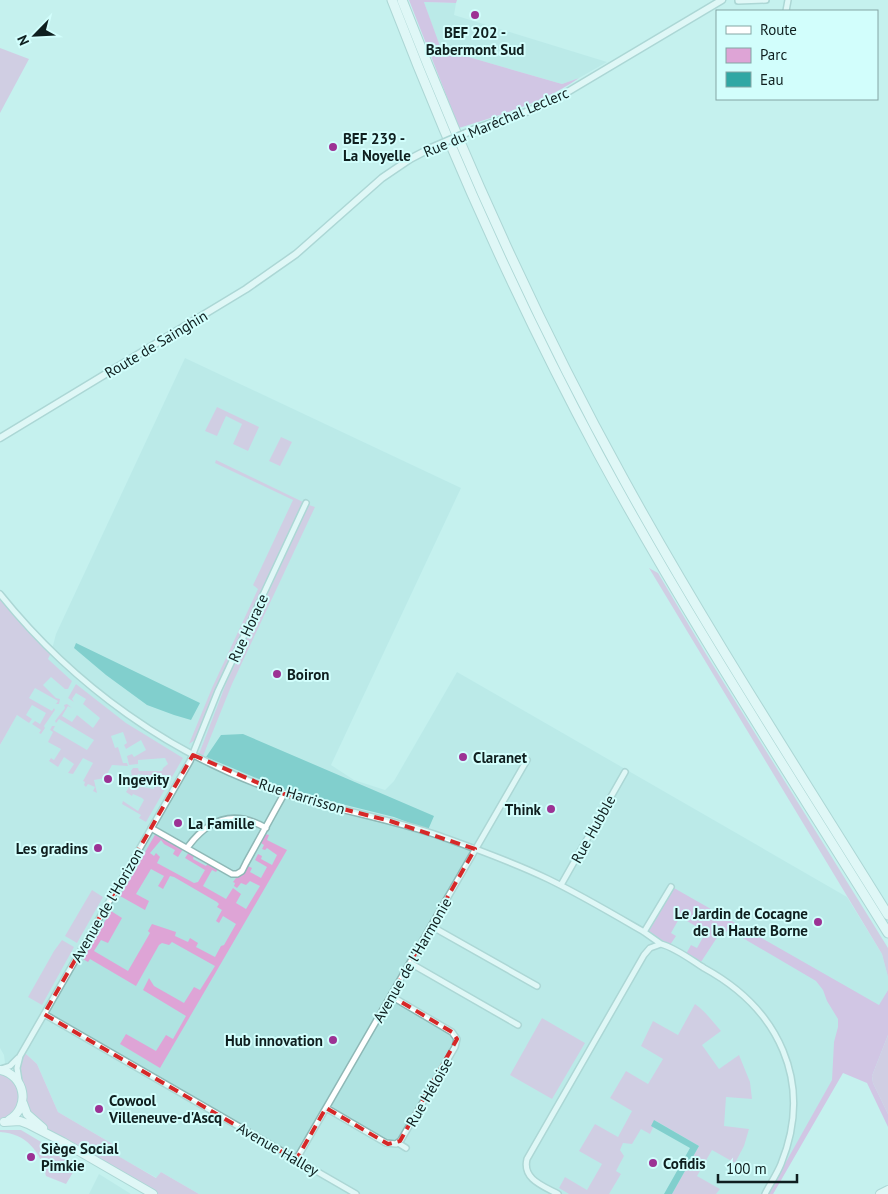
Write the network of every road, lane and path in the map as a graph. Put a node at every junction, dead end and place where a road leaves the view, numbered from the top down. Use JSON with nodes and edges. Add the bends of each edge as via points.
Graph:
{"nodes":[{"id":1,"x":392,"y":0,"type":"edge"},
{"id":2,"x":402,"y":0,"type":"edge"},
{"id":3,"x":722,"y":0,"type":"edge"},
{"id":4,"x":766,"y":0,"type":"edge"},
{"id":5,"x":738,"y":2,"type":"dead end"},
{"id":6,"x":308,"y":244,"type":"joint"},
{"id":7,"x":0,"y":438,"type":"edge"},
{"id":8,"x":306,"y":503,"type":"dead end"},
{"id":9,"x":0,"y":594,"type":"edge"},
{"id":10,"x":192,"y":755,"type":"junction"},
{"id":11,"x":527,"y":760,"type":"dead end"},
{"id":12,"x":624,"y":772,"type":"dead end"},
{"id":13,"x":284,"y":794,"type":"junction"},
{"id":14,"x":151,"y":828,"type":"junction"},
{"id":15,"x":266,"y":828,"type":"junction"},
{"id":16,"x":187,"y":848,"type":"junction"},
{"id":17,"x":476,"y":849,"type":"junction"},
{"id":18,"x":561,"y":885,"type":"junction"},
{"id":19,"x":671,"y":887,"type":"dead end"},
{"id":20,"x":888,"y":915,"type":"edge"},
{"id":21,"x":431,"y":926,"type":"junction"},
{"id":22,"x":644,"y":932,"type":"junction"},
{"id":23,"x":888,"y":933,"type":"edge"},
{"id":24,"x":661,"y":944,"type":"junction"},
{"id":25,"x":410,"y":963,"type":"junction"},
{"id":26,"x":536,"y":986,"type":"dead end"},
{"id":27,"x":391,"y":996,"type":"junction"},
{"id":28,"x":44,"y":1014,"type":"junction"},
{"id":29,"x":518,"y":1025,"type":"dead end"},
{"id":30,"x":20,"y":1056,"type":"junction"},
{"id":31,"x":0,"y":1070,"type":"edge"},
{"id":32,"x":20,"y":1084,"type":"junction"},
{"id":33,"x":23,"y":1102,"type":"junction"},
{"id":34,"x":326,"y":1108,"type":"junction"},
{"id":35,"x":2,"y":1123,"type":"edge"},
{"id":36,"x":63,"y":1142,"type":"junction"},
{"id":37,"x":398,"y":1143,"type":"junction"},
{"id":38,"x":406,"y":1148,"type":"dead end"},
{"id":39,"x":296,"y":1160,"type":"junction"},
{"id":40,"x":888,"y":1190,"type":"edge"},
{"id":41,"x":152,"y":1194,"type":"edge"},
{"id":42,"x":356,"y":1194,"type":"edge"},
{"id":43,"x":558,"y":1194,"type":"edge"},
{"id":44,"x":765,"y":1194,"type":"edge"},
{"id":45,"x":880,"y":1194,"type":"edge"}],
"edges":[{"from":1,"to":23,"type":"highway","via":[[498,254],[554,369],[635,520]]},
{"from":2,"to":20,"type":"highway","via":[[498,231],[587,411],[684,585]]},
{"from":3,"to":6,"type":"street","name":"Rue du Maréchal Leclerc","bridge":true,"via":[[559,98],[410,159],[382,178]]},
{"from":4,"to":5,"type":"street"},
{"from":6,"to":7,"type":"street","name":"Route de Sainghin","via":[[240,293]]},
{"from":8,"to":10,"type":"street","name":"Rue Horace","via":[[218,690]]},
{"from":9,"to":10,"type":"street","name":"Rue Harrisson","via":[[40,640],[90,686],[141,724]]},
{"from":10,"to":13,"type":"street","name":"Rue Harrisson"},
{"from":10,"to":14,"type":"street","name":"Avenue de l'Horizon"},
{"from":11,"to":17,"type":"street","name":"Avenue de l'Harmonie"},
{"from":12,"to":18,"type":"street","name":"Rue Hubble"},
{"from":13,"to":15,"type":"street"},
{"from":13,"to":17,"type":"street","name":"Rue Harrisson","via":[[401,824]]},
{"from":14,"to":16,"type":"street"},
{"from":14,"to":28,"type":"street","name":"Avenue de l'Horizon"},
{"from":15,"to":16,"type":"street","via":[[248,820],[227,819],[204,830]]},
{"from":15,"to":16,"type":"street","via":[[242,871],[237,874]]},
{"from":17,"to":18,"type":"street","name":"Rue Harrisson"},
{"from":17,"to":21,"type":"street","name":"Avenue de l'Harmonie"},
{"from":18,"to":22,"type":"street","name":"Rue Harrisson"},
{"from":19,"to":22,"type":"street"},
{"from":21,"to":25,"type":"street","name":"Avenue de l'Harmonie"},
{"from":21,"to":26,"type":"street"},
{"from":22,"to":24,"type":"street","name":"Rue Harrisson"},
{"from":24,"to":43,"type":"street","via":[[653,946],[644,956],[527,1159],[529,1176]]},
{"from":24,"to":44,"type":"street","name":"Rue Harrisson","via":[[738,989],[762,1014],[780,1043],[792,1083],[792,1121],[782,1163]]},
{"from":25,"to":27,"type":"street","name":"Avenue de l'Harmonie"},
{"from":25,"to":29,"type":"street"},
{"from":27,"to":34,"type":"street","name":"Avenue de l'Harmonie"},
{"from":27,"to":37,"type":"street","name":"Rue Héloise","via":[[452,1032],[457,1039]]},
{"from":28,"to":30,"type":"street","name":"Avenue de l'Horizon"},
{"from":28,"to":39,"type":"street","name":"Avenue Halley"},
{"from":30,"to":31,"type":"street","name":"Avenue de l'Horizon","via":[[12,1065]]},
{"from":30,"to":32,"type":"street","name":"Avenue de l'Horizon","via":[[17,1068]]},
{"from":31,"to":32,"type":"main road","via":[[12,1075]]},
{"from":32,"to":33,"type":"main road"},
{"from":33,"to":35,"type":"main road","via":[[17,1114]]},
{"from":33,"to":36,"type":"main road","via":[[33,1120]]},
{"from":34,"to":37,"type":"street","name":"Rue Héloise","via":[[390,1145]]},
{"from":34,"to":39,"type":"street","name":"Avenue de l'Harmonie"},
{"from":35,"to":36,"type":"main road","via":[[24,1122]]},
{"from":36,"to":41,"type":"main road"},
{"from":37,"to":38,"type":"street"},
{"from":39,"to":42,"type":"street","name":"Avenue Halley"},
{"from":40,"to":45,"type":"main road"}]}
